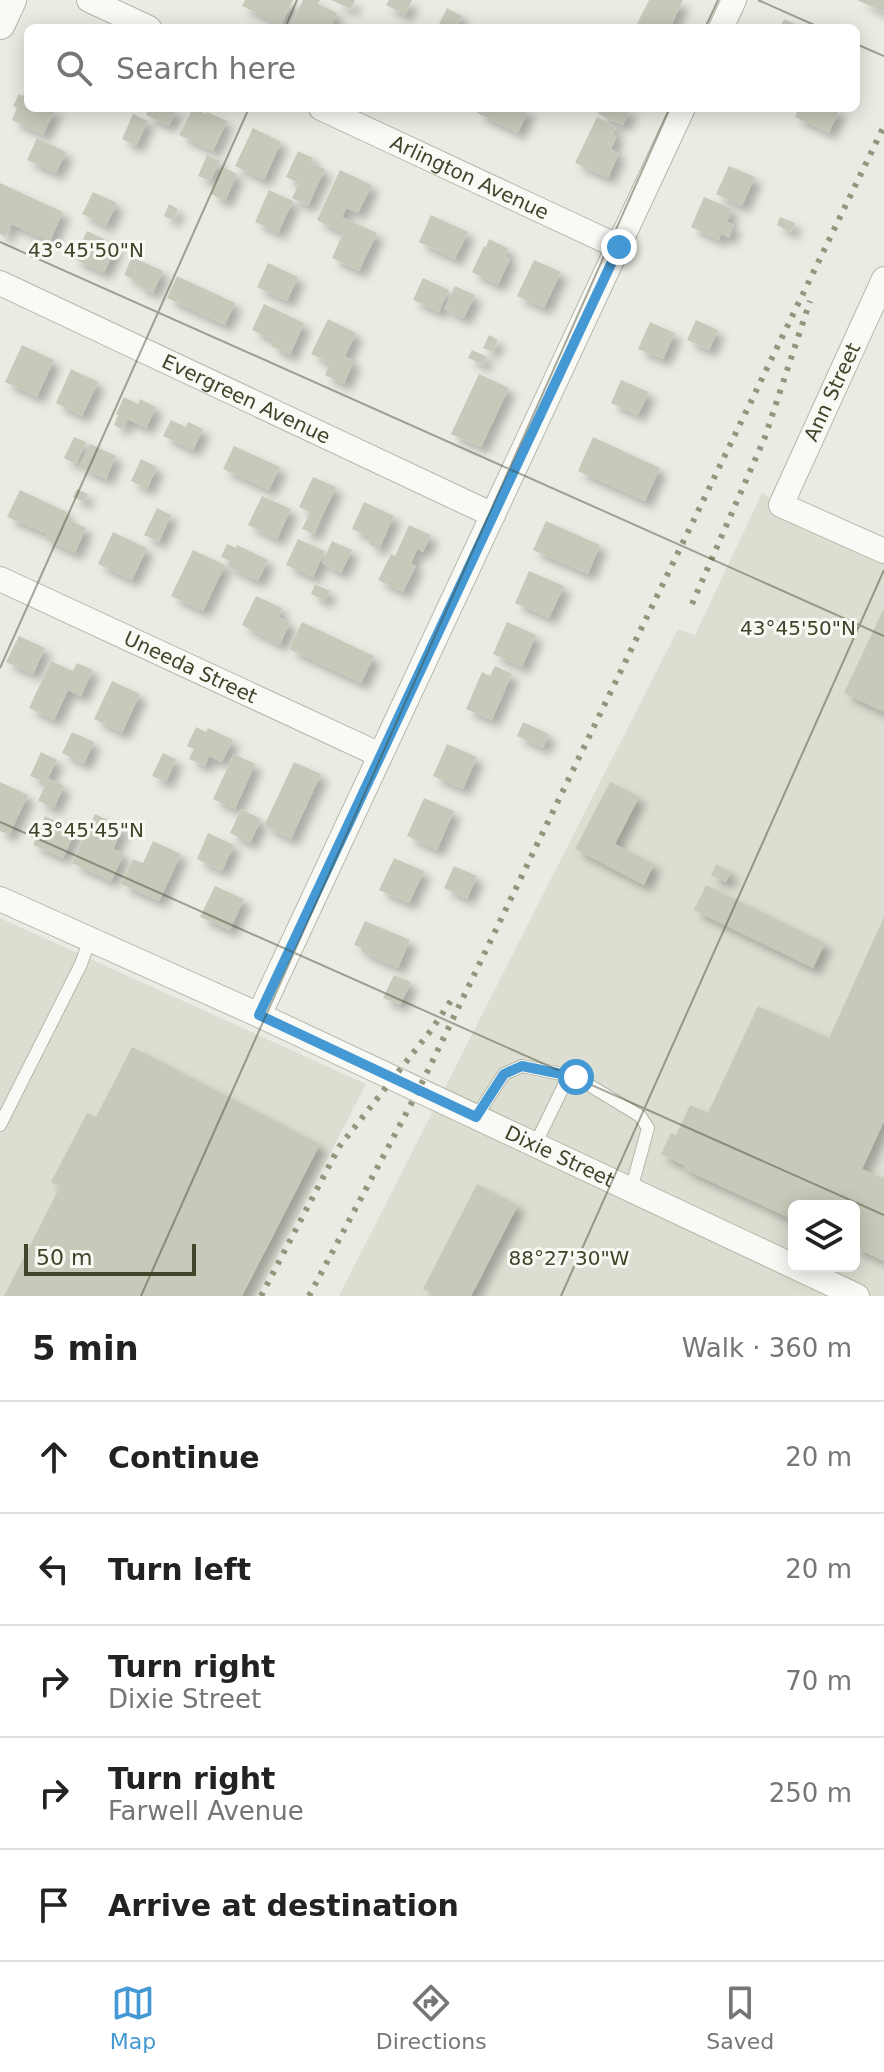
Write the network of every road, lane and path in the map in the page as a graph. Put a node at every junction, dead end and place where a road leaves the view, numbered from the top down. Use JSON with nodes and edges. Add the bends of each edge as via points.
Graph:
{"nodes":[{"id":1,"x":11,"y":0,"type":"edge"},
{"id":2,"x":89,"y":0,"type":"edge"},
{"id":3,"x":734,"y":0,"type":"edge"},
{"id":4,"x":0,"y":24,"type":"edge"},
{"id":5,"x":140,"y":24,"type":"edge"},
{"id":6,"x":723,"y":24,"type":"edge"},
{"id":7,"x":330,"y":112,"type":"edge"},
{"id":8,"x":681,"y":112,"type":"edge"},
{"id":9,"x":619,"y":247,"type":"junction"},
{"id":10,"x":884,"y":279,"type":"edge"},
{"id":11,"x":0,"y":283,"type":"edge"},
{"id":12,"x":493,"y":515,"type":"junction"},
{"id":13,"x":884,"y":551,"type":"edge"},
{"id":14,"x":0,"y":579,"type":"edge"},
{"id":15,"x":380,"y":755,"type":"junction"},
{"id":16,"x":0,"y":899,"type":"edge"},
{"id":17,"x":90,"y":939,"type":"junction"},
{"id":18,"x":259,"y":1015,"type":"junction"},
{"id":19,"x":569,"y":1075,"type":"junction"},
{"id":20,"x":476,"y":1117,"type":"junction"},
{"id":21,"x":0,"y":1125,"type":"edge"},
{"id":22,"x":535,"y":1145,"type":"junction"},
{"id":23,"x":631,"y":1190,"type":"junction"},
{"id":24,"x":857,"y":1296,"type":"edge"}],
"edges":[{"from":1,"to":4,"type":"street"},
{"from":2,"to":5,"type":"street"},
{"from":3,"to":6,"type":"street"},
{"from":7,"to":9,"type":"street","name":"Arlington Avenue"},
{"from":8,"to":9,"type":"street"},
{"from":9,"to":12,"type":"street"},
{"from":10,"to":13,"type":"street","name":"Ann Street","via":[[781,505]]},
{"from":11,"to":12,"type":"street","name":"Evergreen Avenue"},
{"from":12,"to":15,"type":"street"},
{"from":14,"to":15,"type":"street","name":"Uneeda Street"},
{"from":15,"to":18,"type":"street"},
{"from":16,"to":17,"type":"street","name":"Dixie Street"},
{"from":17,"to":18,"type":"street","name":"Dixie Street"},
{"from":17,"to":21,"type":"lane"},
{"from":18,"to":20,"type":"street","name":"Dixie Street"},
{"from":19,"to":20,"type":"lane","via":[[522,1066],[504,1074]]},
{"from":19,"to":22,"type":"lane"},
{"from":19,"to":23,"type":"lane","via":[[640,1116],[648,1128]]},
{"from":20,"to":22,"type":"street","name":"Dixie Street"},
{"from":22,"to":23,"type":"street","name":"Dixie Street"},
{"from":23,"to":24,"type":"street","name":"Dixie Street"}]}
